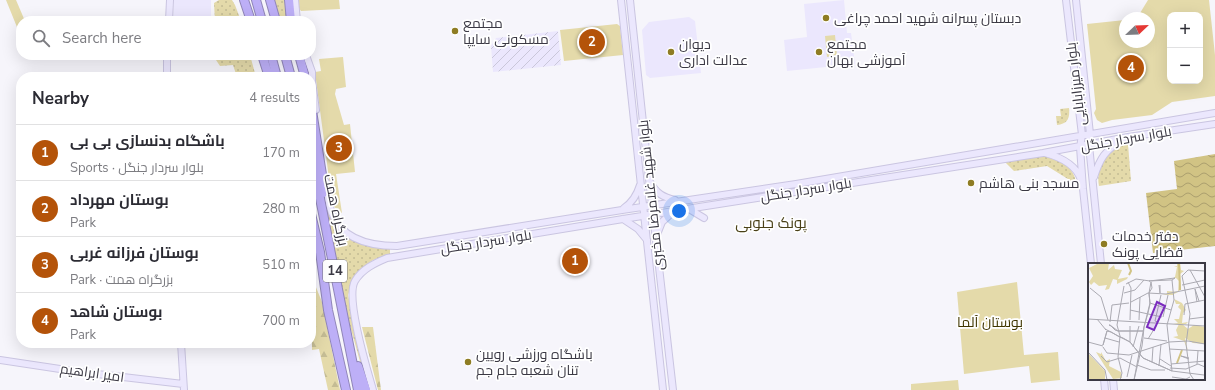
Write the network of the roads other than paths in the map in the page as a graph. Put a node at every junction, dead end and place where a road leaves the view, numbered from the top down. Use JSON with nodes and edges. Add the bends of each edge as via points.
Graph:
{"nodes":[{"id":1,"x":170,"y":0,"type":"edge"},
{"id":2,"x":244,"y":0,"type":"edge"},
{"id":3,"x":256,"y":0,"type":"edge"},
{"id":4,"x":270,"y":0,"type":"edge"},
{"id":5,"x":289,"y":0,"type":"edge"},
{"id":6,"x":295,"y":0,"type":"edge"},
{"id":7,"x":621,"y":0,"type":"edge"},
{"id":8,"x":630,"y":0,"type":"edge"},
{"id":9,"x":1066,"y":0,"type":"edge"},
{"id":10,"x":1076,"y":0,"type":"edge"},
{"id":11,"x":169,"y":16,"type":"edge"},
{"id":12,"x":249,"y":16,"type":"edge"},
{"id":13,"x":261,"y":16,"type":"edge"},
{"id":14,"x":275,"y":16,"type":"edge"},
{"id":15,"x":291,"y":16,"type":"edge"},
{"id":16,"x":297,"y":16,"type":"edge"},
{"id":17,"x":167,"y":60,"type":"edge"},
{"id":18,"x":264,"y":60,"type":"edge"},
{"id":19,"x":272,"y":60,"type":"edge"},
{"id":20,"x":286,"y":60,"type":"edge"},
{"id":21,"x":300,"y":60,"type":"edge"},
{"id":22,"x":308,"y":60,"type":"edge"},
{"id":23,"x":167,"y":72,"type":"edge"},
{"id":24,"x":267,"y":72,"type":"edge"},
{"id":25,"x":276,"y":72,"type":"edge"},
{"id":26,"x":290,"y":72,"type":"edge"},
{"id":27,"x":304,"y":72,"type":"edge"},
{"id":28,"x":312,"y":72,"type":"edge"},
{"id":29,"x":1215,"y":113,"type":"edge"},
{"id":30,"x":316,"y":115,"type":"edge"},
{"id":31,"x":1215,"y":124,"type":"edge"},
{"id":32,"x":1090,"y":134,"type":"junction"},
{"id":33,"x":1082,"y":135,"type":"junction"},
{"id":34,"x":316,"y":136,"type":"edge"},
{"id":35,"x":1128,"y":137,"type":"junction"},
{"id":36,"x":1089,"y":145,"type":"junction"},
{"id":37,"x":1080,"y":147,"type":"junction"},
{"id":38,"x":1043,"y":153,"type":"junction"},
{"id":39,"x":316,"y":176,"type":"edge"},
{"id":40,"x":648,"y":179,"type":"junction"},
{"id":41,"x":1093,"y":181,"type":"junction"},
{"id":42,"x":641,"y":184,"type":"junction"},
{"id":43,"x":1083,"y":189,"type":"junction"},
{"id":44,"x":679,"y":201,"type":"junction"},
{"id":45,"x":652,"y":205,"type":"junction"},
{"id":46,"x":643,"y":206,"type":"junction"},
{"id":47,"x":689,"y":209,"type":"junction"},
{"id":48,"x":622,"y":210,"type":"junction"},
{"id":49,"x":674,"y":211,"type":"junction"},
{"id":50,"x":324,"y":214,"type":"junction"},
{"id":51,"x":653,"y":214,"type":"junction"},
{"id":52,"x":644,"y":216,"type":"junction"},
{"id":53,"x":704,"y":218,"type":"dead end"},
{"id":54,"x":623,"y":219,"type":"junction"},
{"id":55,"x":316,"y":235,"type":"edge"},
{"id":56,"x":656,"y":236,"type":"junction"},
{"id":57,"x":647,"y":241,"type":"junction"},
{"id":58,"x":397,"y":246,"type":"junction"},
{"id":59,"x":396,"y":256,"type":"junction"},
{"id":60,"x":1091,"y":263,"type":"edge"},
{"id":61,"x":1101,"y":263,"type":"edge"},
{"id":62,"x":346,"y":325,"type":"junction"},
{"id":63,"x":181,"y":348,"type":"edge"},
{"id":64,"x":0,"y":360,"type":"edge"},
{"id":65,"x":1104,"y":380,"type":"edge"},
{"id":66,"x":1113,"y":380,"type":"edge"},
{"id":67,"x":184,"y":387,"type":"edge"},
{"id":68,"x":346,"y":390,"type":"edge"},
{"id":69,"x":358,"y":390,"type":"edge"},
{"id":70,"x":366,"y":390,"type":"edge"},
{"id":71,"x":372,"y":390,"type":"edge"},
{"id":72,"x":663,"y":390,"type":"edge"},
{"id":73,"x":673,"y":390,"type":"edge"},
{"id":74,"x":1105,"y":390,"type":"edge"},
{"id":75,"x":1114,"y":390,"type":"edge"}],
"edges":[{"from":1,"to":11,"type":"main road"},
{"from":2,"to":12,"type":"highway"},
{"from":3,"to":13,"type":"highway"},
{"from":4,"to":14,"type":"highway"},
{"from":5,"to":15,"type":"highway"},
{"from":6,"to":16,"type":"main road"},
{"from":7,"to":42,"type":"main road","name":"بلوار شهید غلامرضا مخبری"},
{"from":8,"to":40,"type":"main road","name":"بلوار شهید غلامرضا مخبری"},
{"from":9,"to":33,"type":"main road","name":"بلوار میرزابابایی"},
{"from":10,"to":32,"type":"main road","name":"بلوار میرزابابایی"},
{"from":17,"to":23,"type":"main road"},
{"from":18,"to":24,"type":"highway"},
{"from":19,"to":25,"type":"highway"},
{"from":20,"to":26,"type":"highway"},
{"from":21,"to":27,"type":"highway"},
{"from":22,"to":28,"type":"main road","name":"بلوار سردار جنگل"},
{"from":29,"to":32,"type":"main road","name":"بلوار سردار جنگل"},
{"from":30,"to":58,"type":"main road","name":"بلوار سردار جنگل","via":[[332,215],[344,230],[356,239],[371,244]]},
{"from":31,"to":35,"type":"main road","name":"بلوار سردار جنگل"},
{"from":32,"to":33,"type":"main road","name":"بلوار سردار جنگل"},
{"from":32,"to":36,"type":"main road","name":"بلوار میرزابابایی"},
{"from":33,"to":37,"type":"main road","name":"بلوار میرزابابایی"},
{"from":33,"to":44,"type":"main road","name":"بلوار سردار جنگل","via":[[796,184]]},
{"from":34,"to":50,"type":"highway","via":[[323,181]]},
{"from":35,"to":36,"type":"main road","name":"بلوار سردار جنگل"},
{"from":35,"to":41,"type":"main road","via":[[1104,154]]},
{"from":36,"to":37,"type":"main road","name":"بلوار سردار جنگل"},
{"from":36,"to":41,"type":"main road","name":"بلوار میرزابابایی"},
{"from":37,"to":38,"type":"main road","name":"بلوار سردار جنگل"},
{"from":37,"to":43,"type":"main road","name":"بلوار میرزابابایی"},
{"from":38,"to":43,"type":"main road","via":[[1072,166],[1079,176]]},
{"from":38,"to":47,"type":"main road","name":"بلوار سردار جنگل"},
{"from":39,"to":50,"type":"highway","name":"بزرگراه همت","number":"14"},
{"from":40,"to":44,"type":"main road","via":[[663,197]]},
{"from":40,"to":45,"type":"main road","name":"بلوار شهید غلامرضا مخبری"},
{"from":41,"to":61,"type":"main road","name":"بلوار میرزابابایی"},
{"from":42,"to":46,"type":"main road","name":"بلوار شهید غلامرضا مخبری"},
{"from":42,"to":48,"type":"main road","via":[[631,204]]},
{"from":43,"to":60,"type":"main road","name":"بلوار میرزابابایی"},
{"from":44,"to":45,"type":"main road","name":"بلوار سردار جنگل"},
{"from":45,"to":46,"type":"main road","name":"بلوار سردار جنگل"},
{"from":45,"to":51,"type":"main road","name":"بلوار شهید غلامرضا مخبری"},
{"from":46,"to":48,"type":"main road","name":"بلوار سردار جنگل"},
{"from":46,"to":52,"type":"main road","name":"بلوار شهید غلامرضا مخبری"},
{"from":47,"to":49,"type":"main road","name":"بلوار سردار جنگل"},
{"from":47,"to":53,"type":"main road"},
{"from":48,"to":58,"type":"main road","name":"بلوار سردار جنگل"},
{"from":49,"to":51,"type":"main road","name":"بلوار سردار جنگل"},
{"from":49,"to":56,"type":"main road","via":[[662,222]]},
{"from":50,"to":62,"type":"highway","name":"بزرگراه همت","number":"14"},
{"from":51,"to":52,"type":"main road","name":"بلوار سردار جنگل"},
{"from":51,"to":56,"type":"main road","name":"بلوار شهید غلامرضا مخبری"},
{"from":52,"to":54,"type":"main road","name":"بلوار سردار جنگل"},
{"from":52,"to":57,"type":"main road","name":"بلوار شهید غلامرضا مخبری"},
{"from":54,"to":57,"type":"main road","via":[[638,229]]},
{"from":54,"to":59,"type":"main road","name":"بلوار سردار جنگل"},
{"from":55,"to":68,"type":"highway","name":"بزرگراه همت","number":"14","via":[[328,310]]},
{"from":56,"to":73,"type":"main road","name":"بلوار شهید غلامرضا مخبری"},
{"from":57,"to":72,"type":"main road","name":"بلوار شهید غلامرضا مخبری"},
{"from":58,"to":59,"type":"main road","via":[[394,252]]},
{"from":59,"to":71,"type":"main road","name":"بلوار سردار جنگل","via":[[370,266],[355,281],[352,291],[356,322]]},
{"from":62,"to":69,"type":"highway","name":"بزرگراه همت","number":"14"},
{"from":62,"to":70,"type":"highway"},
{"from":63,"to":67,"type":"main road"},
{"from":64,"to":67,"type":"main road","name":"امیر ابراهیم"},
{"from":65,"to":74,"type":"main road"},
{"from":66,"to":75,"type":"main road"}]}
